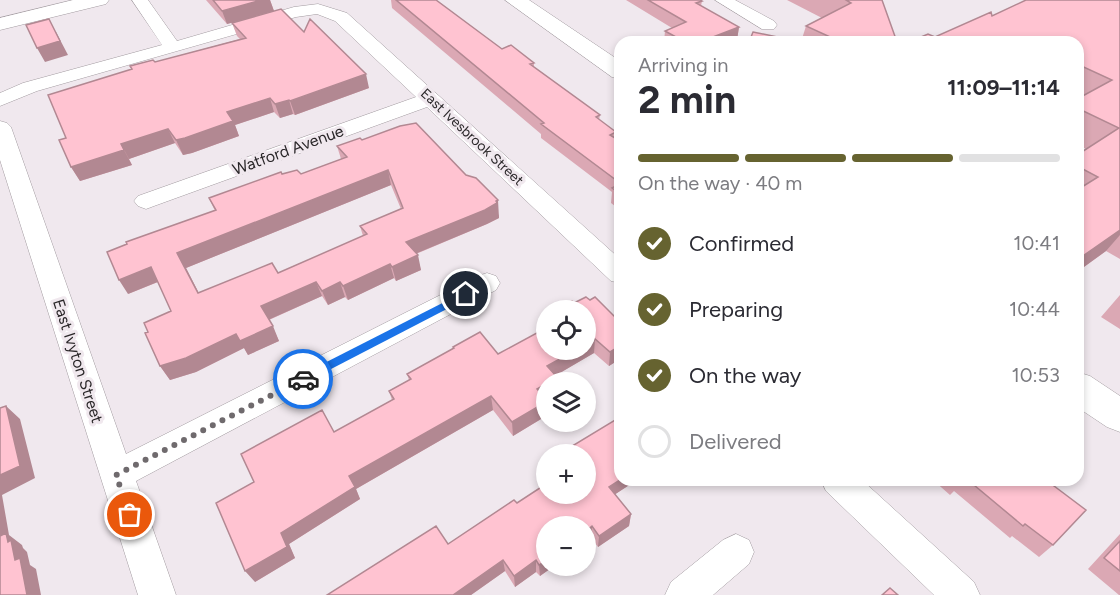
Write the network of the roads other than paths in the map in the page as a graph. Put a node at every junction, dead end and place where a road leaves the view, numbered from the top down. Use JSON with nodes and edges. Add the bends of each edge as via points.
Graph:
{"nodes":[{"id":1,"x":99,"y":0,"type":"edge"},
{"id":2,"x":140,"y":0,"type":"edge"},
{"id":3,"x":515,"y":0,"type":"edge"},
{"id":4,"x":723,"y":0,"type":"edge"},
{"id":5,"x":0,"y":24,"type":"edge"},
{"id":6,"x":768,"y":25,"type":"dead end"},
{"id":7,"x":173,"y":48,"type":"junction"},
{"id":8,"x":614,"y":68,"type":"edge"},
{"id":9,"x":1,"y":99,"type":"edge"},
{"id":10,"x":430,"y":99,"type":"junction"},
{"id":11,"x":0,"y":127,"type":"edge"},
{"id":12,"x":146,"y":201,"type":"dead end"},
{"id":13,"x":614,"y":268,"type":"edge"},
{"id":14,"x":487,"y":284,"type":"dead end"},
{"id":15,"x":1084,"y":392,"type":"edge"},
{"id":16,"x":1120,"y":416,"type":"edge"},
{"id":17,"x":116,"y":475,"type":"junction"},
{"id":18,"x":844,"y":486,"type":"edge"},
{"id":19,"x":736,"y":552,"type":"dead end"},
{"id":20,"x":157,"y":595,"type":"edge"},
{"id":21,"x":684,"y":595,"type":"edge"},
{"id":22,"x":961,"y":595,"type":"edge"}],
"edges":[{"from":1,"to":5,"type":"main road"},
{"from":2,"to":7,"type":"street"},
{"from":3,"to":8,"type":"main road"},
{"from":4,"to":6,"type":"street"},
{"from":7,"to":9,"type":"street","via":[[30,87]]},
{"from":7,"to":10,"type":"street","name":"East Ivesbrook Street","via":[[294,12],[318,9],[341,17]]},
{"from":10,"to":12,"type":"street","name":"Watford Avenue"},
{"from":10,"to":13,"type":"street","name":"East Ivesbrook Street"},
{"from":11,"to":17,"type":"street","name":"East Ivyton Street"},
{"from":14,"to":17,"type":"street"},
{"from":15,"to":16,"type":"main road"},
{"from":17,"to":20,"type":"street","name":"East Ivyton Street"},
{"from":18,"to":22,"type":"street"},
{"from":19,"to":21,"type":"street"}]}
